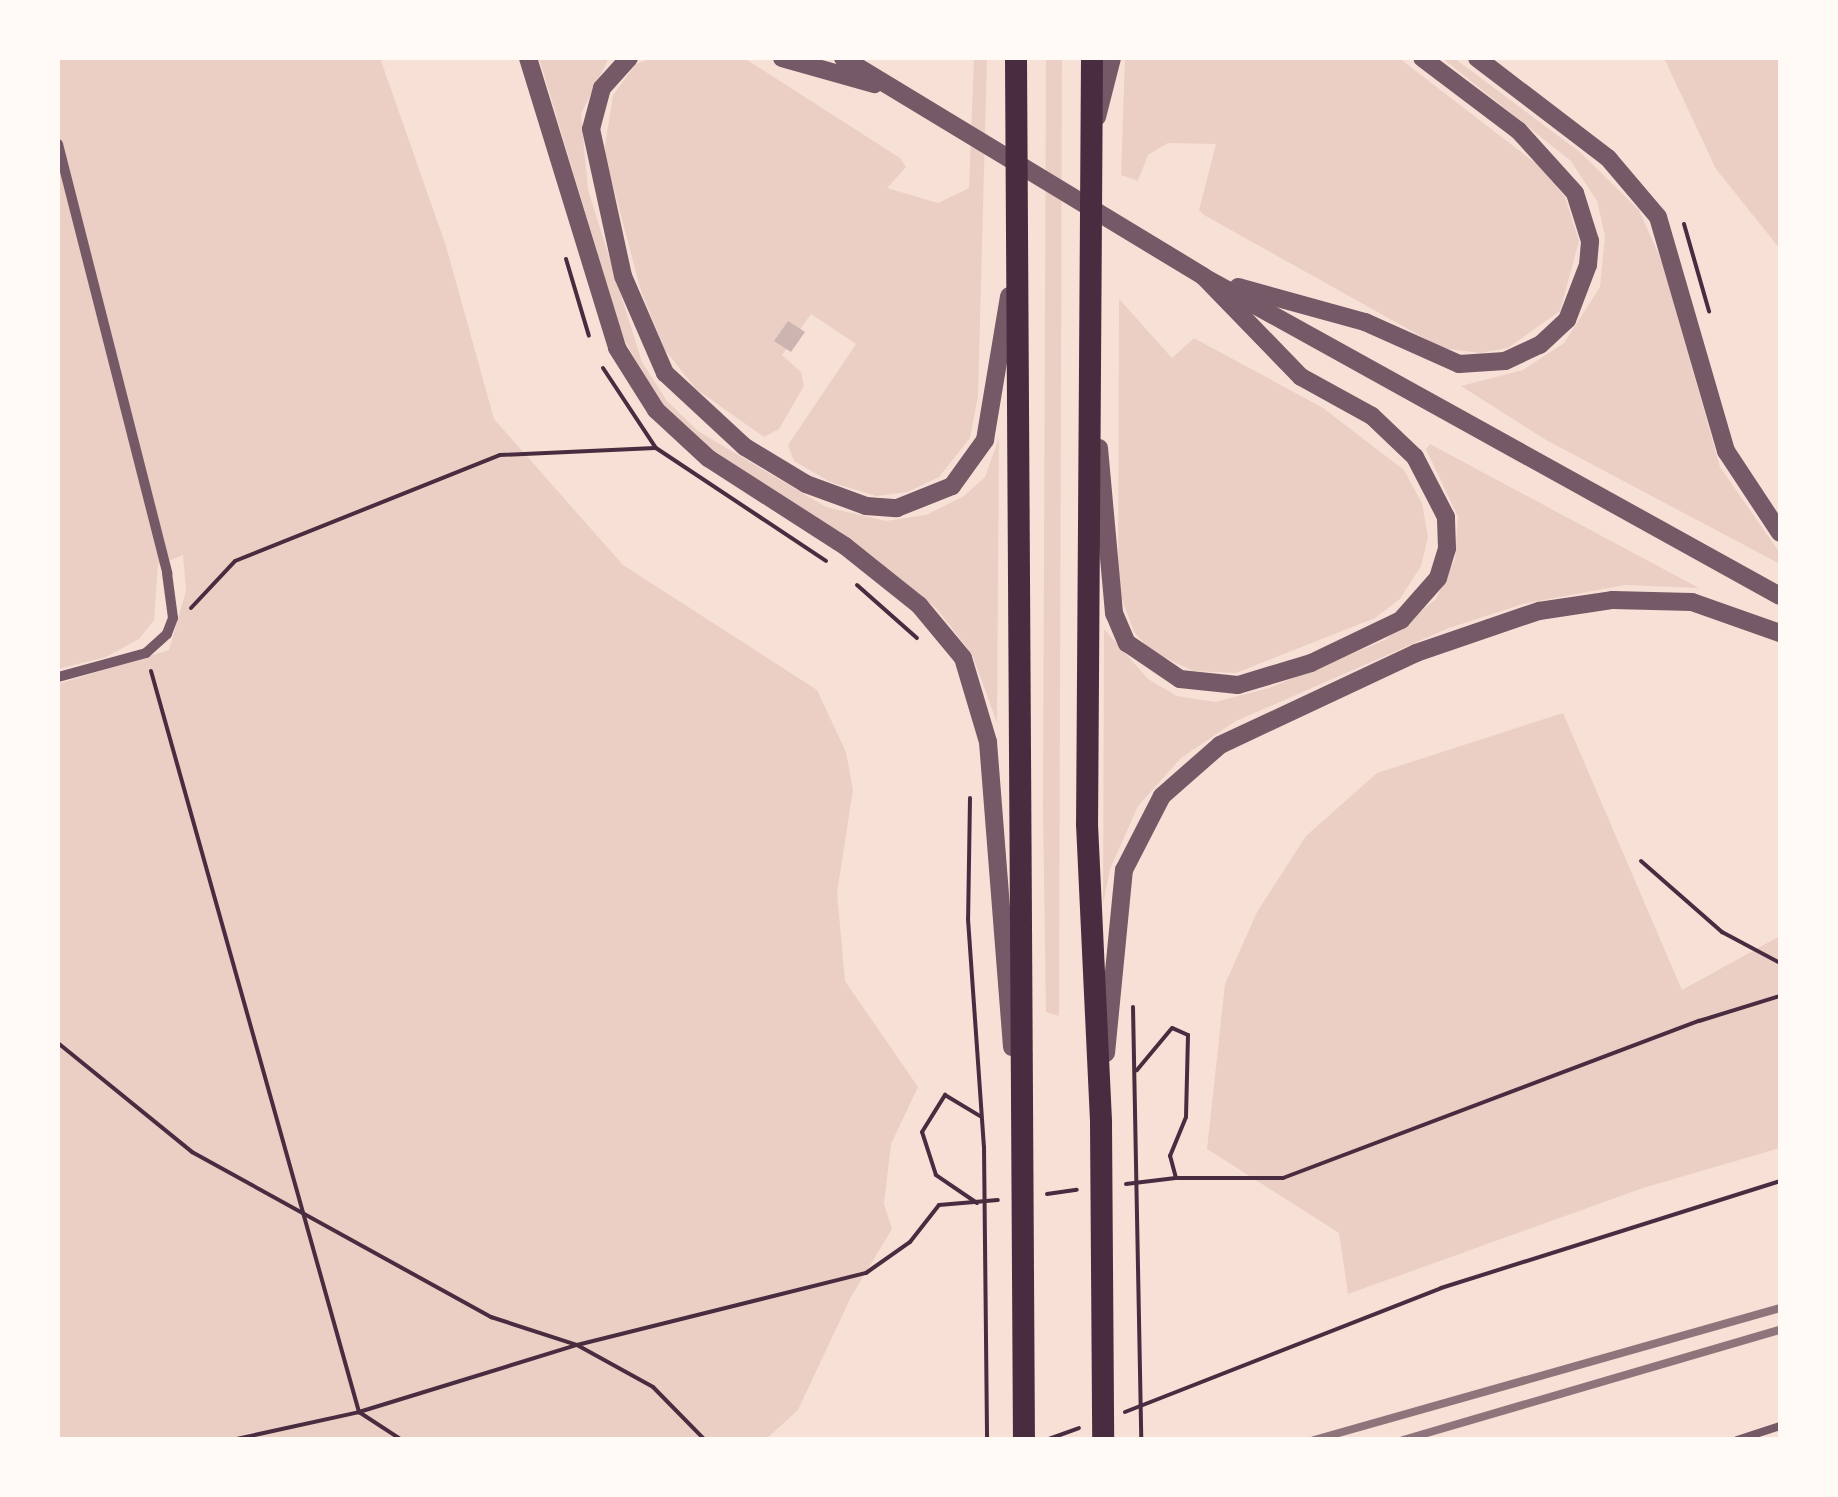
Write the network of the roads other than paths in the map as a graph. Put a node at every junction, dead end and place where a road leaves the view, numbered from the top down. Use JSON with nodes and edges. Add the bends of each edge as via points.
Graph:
{"nodes":[{"id":1,"x":528,"y":58,"type":"edge"},
{"id":2,"x":629,"y":58,"type":"edge"},
{"id":3,"x":782,"y":58,"type":"edge"},
{"id":4,"x":843,"y":58,"type":"edge"},
{"id":5,"x":853,"y":58,"type":"edge"},
{"id":6,"x":1015,"y":58,"type":"edge"},
{"id":7,"x":1092,"y":58,"type":"edge"},
{"id":8,"x":1112,"y":58,"type":"edge"},
{"id":9,"x":1422,"y":58,"type":"edge"},
{"id":10,"x":1478,"y":58,"type":"edge"},
{"id":11,"x":894,"y":90,"type":"junction"},
{"id":12,"x":1092,"y":136,"type":"junction"},
{"id":13,"x":58,"y":144,"type":"edge"},
{"id":14,"x":1016,"y":246,"type":"junction"},
{"id":15,"x":1204,"y":278,"type":"junction"},
{"id":16,"x":1091,"y":314,"type":"junction"},
{"id":17,"x":1780,"y":533,"type":"edge"},
{"id":18,"x":1780,"y":596,"type":"edge"},
{"id":19,"x":1780,"y":633,"type":"edge"},
{"id":20,"x":58,"y":677,"type":"edge"},
{"id":21,"x":1102,"y":1123,"type":"junction"},
{"id":22,"x":1021,"y":1142,"type":"junction"},
{"id":23,"x":1780,"y":1426,"type":"edge"},
{"id":24,"x":1094,"y":1433,"type":"edge"},
{"id":25,"x":1024,"y":1440,"type":"edge"},
{"id":26,"x":1737,"y":1440,"type":"edge"}],
"edges":[{"from":1,"to":22,"type":"street","via":[[617,348],[646,396],[708,458],[844,546],[919,605],[963,658],[988,742]]},
{"from":2,"to":14,"type":"street","via":[[602,88],[591,128],[593,158],[648,346],[702,412],[806,484],[866,506],[897,508],[952,486],[972,466],[993,408]]},
{"from":3,"to":11,"type":"street"},
{"from":4,"to":11,"type":"street"},
{"from":5,"to":11,"type":"street"},
{"from":6,"to":14,"type":"main road"},
{"from":7,"to":12,"type":"main road"},
{"from":8,"to":12,"type":"street"},
{"from":9,"to":15,"type":"street","via":[[1519,131],[1582,208],[1588,266],[1575,306],[1556,333],[1505,362],[1460,364],[1365,322]]},
{"from":10,"to":17,"type":"street","via":[[1608,158],[1658,217],[1726,451]]},
{"from":11,"to":15,"type":"street"},
{"from":12,"to":16,"type":"main road"},
{"from":13,"to":20,"type":"street","via":[[173,596],[167,634],[146,654]]},
{"from":14,"to":22,"type":"main road"},
{"from":15,"to":16,"type":"street","via":[[1300,377],[1396,436],[1435,487],[1446,517],[1447,548],[1438,578],[1414,609],[1373,635],[1266,679],[1218,686],[1180,679],[1142,658],[1120,630],[1107,589]]},
{"from":15,"to":18,"type":"street"},
{"from":16,"to":21,"type":"main road","via":[[1086,806]]},
{"from":19,"to":21,"type":"street","via":[[1692,602],[1629,599],[1539,611],[1399,660],[1220,745],[1162,796],[1124,870]]},
{"from":21,"to":24,"type":"main road"},
{"from":22,"to":25,"type":"main road"},
{"from":23,"to":26,"type":"lane"}]}
